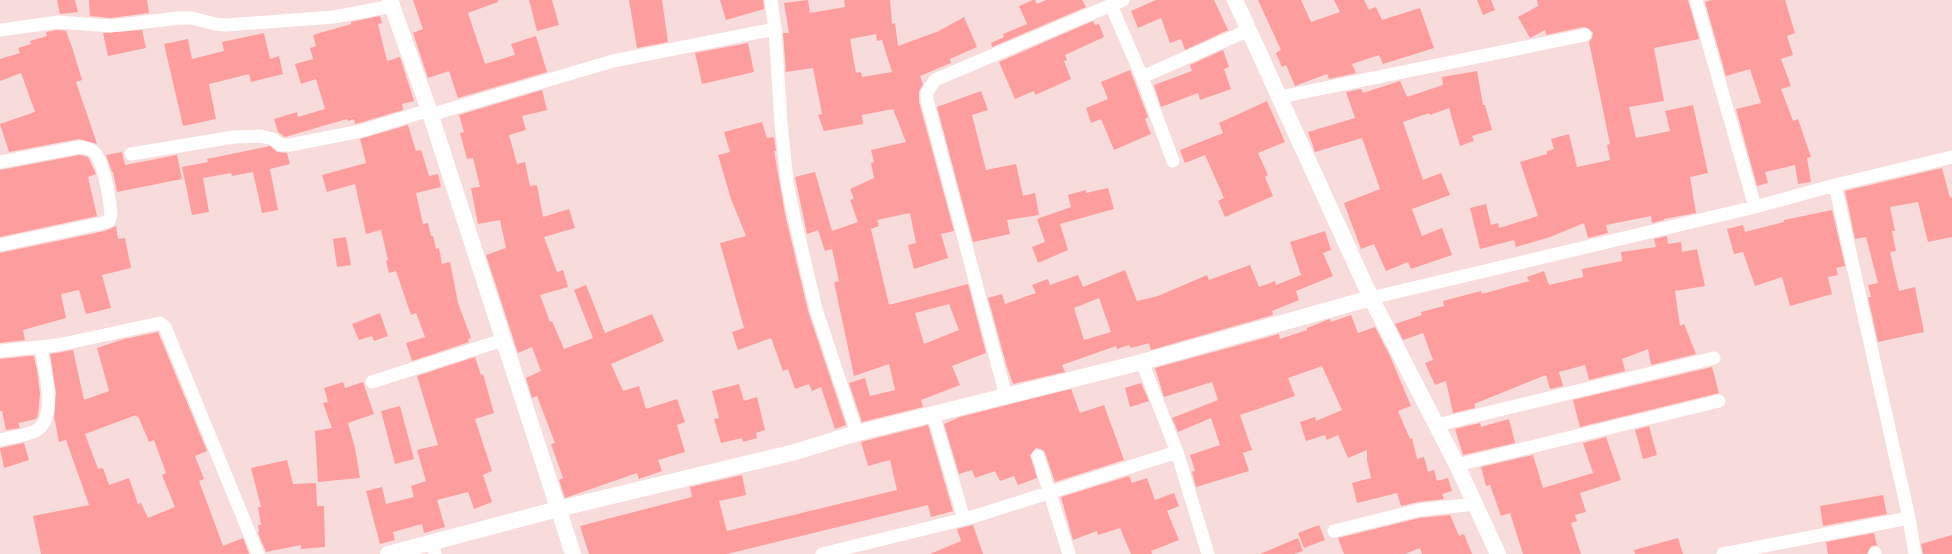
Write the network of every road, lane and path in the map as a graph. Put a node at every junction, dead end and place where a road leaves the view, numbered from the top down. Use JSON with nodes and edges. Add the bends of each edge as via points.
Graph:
{"nodes":[{"id":1,"x":771,"y":0,"type":"edge"},
{"id":2,"x":1235,"y":0,"type":"edge"},
{"id":3,"x":1696,"y":0,"type":"edge"},
{"id":4,"x":1117,"y":2,"type":"edge"},
{"id":5,"x":391,"y":3,"type":"edge"},
{"id":6,"x":775,"y":29,"type":"junction"},
{"id":7,"x":0,"y":30,"type":"edge"},
{"id":8,"x":1249,"y":30,"type":"junction"},
{"id":9,"x":1585,"y":35,"type":"dead end"},
{"id":10,"x":1142,"y":77,"type":"junction"},
{"id":11,"x":1280,"y":96,"type":"junction"},
{"id":12,"x":430,"y":112,"type":"junction"},
{"id":13,"x":131,"y":154,"type":"dead end"},
{"id":14,"x":1952,"y":157,"type":"edge"},
{"id":15,"x":1173,"y":161,"type":"dead end"},
{"id":16,"x":0,"y":162,"type":"edge"},
{"id":17,"x":1835,"y":185,"type":"junction"},
{"id":18,"x":1755,"y":207,"type":"junction"},
{"id":19,"x":0,"y":246,"type":"edge"},
{"id":20,"x":1371,"y":298,"type":"junction"},
{"id":21,"x":503,"y":340,"type":"junction"},
{"id":22,"x":41,"y":347,"type":"junction"},
{"id":23,"x":0,"y":351,"type":"edge"},
{"id":24,"x":1714,"y":358,"type":"dead end"},
{"id":25,"x":1142,"y":362,"type":"junction"},
{"id":26,"x":372,"y":382,"type":"dead end"},
{"id":27,"x":1006,"y":396,"type":"junction"},
{"id":28,"x":1719,"y":401,"type":"dead end"},
{"id":29,"x":933,"y":414,"type":"junction"},
{"id":30,"x":1437,"y":425,"type":"junction"},
{"id":31,"x":857,"y":433,"type":"junction"},
{"id":32,"x":0,"y":440,"type":"edge"},
{"id":33,"x":1176,"y":452,"type":"junction"},
{"id":34,"x":1038,"y":456,"type":"dead end"},
{"id":35,"x":1457,"y":465,"type":"junction"},
{"id":36,"x":1050,"y":492,"type":"junction"},
{"id":37,"x":1475,"y":504,"type":"junction"},
{"id":38,"x":558,"y":509,"type":"junction"},
{"id":39,"x":1909,"y":518,"type":"junction"},
{"id":40,"x":964,"y":519,"type":"junction"},
{"id":41,"x":1334,"y":531,"type":"dead end"},
{"id":42,"x":434,"y":548,"type":"edge"},
{"id":43,"x":258,"y":554,"type":"edge"},
{"id":44,"x":388,"y":554,"type":"edge"},
{"id":45,"x":573,"y":554,"type":"edge"},
{"id":46,"x":822,"y":554,"type":"edge"},
{"id":47,"x":1069,"y":554,"type":"edge"},
{"id":48,"x":1208,"y":554,"type":"edge"},
{"id":49,"x":1498,"y":554,"type":"edge"},
{"id":50,"x":1724,"y":554,"type":"edge"},
{"id":51,"x":1914,"y":554,"type":"edge"}],
"edges":[{"from":1,"to":6,"type":"street"},
{"from":2,"to":8,"type":"street"},
{"from":3,"to":18,"type":"street"},
{"from":4,"to":10,"type":"street"},
{"from":4,"to":27,"type":"street","via":[[935,80],[927,92],[927,100]]},
{"from":5,"to":7,"type":"street","via":[[334,17],[226,25],[179,18],[111,26],[58,22]]},
{"from":5,"to":12,"type":"street"},
{"from":6,"to":12,"type":"street","via":[[613,61]]},
{"from":6,"to":31,"type":"street","via":[[781,124],[793,212],[816,309]]},
{"from":8,"to":10,"type":"street"},
{"from":8,"to":11,"type":"street"},
{"from":9,"to":11,"type":"street"},
{"from":10,"to":15,"type":"street"},
{"from":11,"to":20,"type":"street"},
{"from":12,"to":13,"type":"street","via":[[361,131],[290,145],[281,145],[260,136]]},
{"from":12,"to":21,"type":"street"},
{"from":14,"to":17,"type":"street"},
{"from":16,"to":19,"type":"street","via":[[80,147],[89,148],[101,164],[111,215],[109,221],[103,224]]},
{"from":17,"to":18,"type":"street"},
{"from":17,"to":39,"type":"street"},
{"from":18,"to":20,"type":"street"},
{"from":20,"to":25,"type":"street"},
{"from":20,"to":30,"type":"street"},
{"from":21,"to":26,"type":"street"},
{"from":21,"to":38,"type":"street"},
{"from":22,"to":23,"type":"street"},
{"from":22,"to":32,"type":"street","via":[[49,404],[48,417],[44,425],[33,433]]},
{"from":22,"to":43,"type":"street","via":[[153,323],[160,323],[166,327]]},
{"from":24,"to":30,"type":"street"},
{"from":25,"to":27,"type":"street"},
{"from":25,"to":33,"type":"street"},
{"from":27,"to":29,"type":"street"},
{"from":28,"to":35,"type":"street"},
{"from":29,"to":31,"type":"street"},
{"from":29,"to":40,"type":"street"},
{"from":30,"to":35,"type":"street"},
{"from":31,"to":38,"type":"street","via":[[795,452]]},
{"from":33,"to":36,"type":"street"},
{"from":33,"to":48,"type":"street"},
{"from":34,"to":36,"type":"street"},
{"from":35,"to":37,"type":"street"},
{"from":36,"to":40,"type":"street"},
{"from":36,"to":47,"type":"street"},
{"from":37,"to":41,"type":"street","via":[[1419,510]]},
{"from":37,"to":49,"type":"street"},
{"from":38,"to":42,"type":"street"},
{"from":38,"to":45,"type":"street"},
{"from":39,"to":50,"type":"street"},
{"from":39,"to":51,"type":"street"},
{"from":40,"to":46,"type":"street"},
{"from":42,"to":44,"type":"street"}]}
